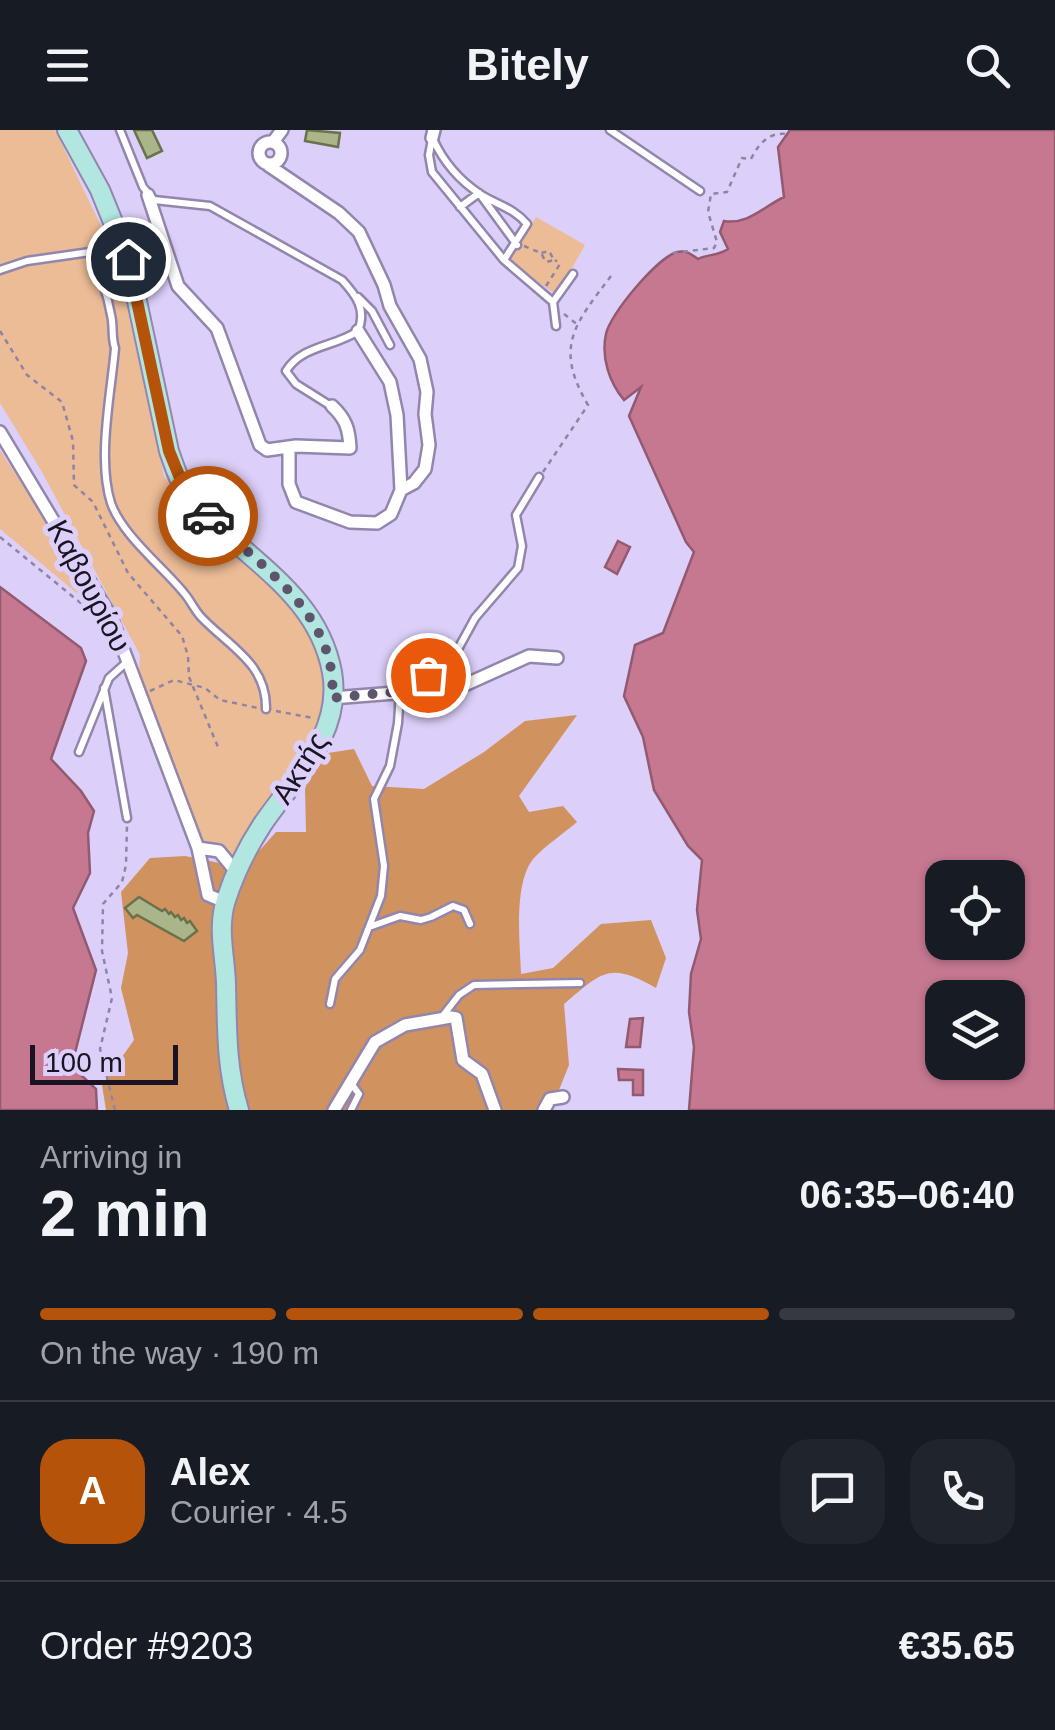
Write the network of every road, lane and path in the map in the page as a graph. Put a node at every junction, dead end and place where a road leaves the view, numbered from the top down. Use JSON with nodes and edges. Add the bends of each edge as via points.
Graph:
{"nodes":[{"id":1,"x":67,"y":130,"type":"edge"},
{"id":2,"x":120,"y":130,"type":"edge"},
{"id":3,"x":282,"y":130,"type":"edge"},
{"id":4,"x":610,"y":130,"type":"edge"},
{"id":5,"x":433,"y":134,"type":"edge"},
{"id":6,"x":787,"y":134,"type":"dead end"},
{"id":7,"x":700,"y":190,"type":"dead end"},
{"id":8,"x":479,"y":193,"type":"junction"},
{"id":9,"x":148,"y":196,"type":"junction"},
{"id":10,"x":460,"y":207,"type":"junction"},
{"id":11,"x":515,"y":243,"type":"junction"},
{"id":12,"x":541,"y":253,"type":"junction"},
{"id":13,"x":673,"y":253,"type":"dead end"},
{"id":14,"x":504,"y":260,"type":"junction"},
{"id":15,"x":554,"y":260,"type":"junction"},
{"id":16,"x":0,"y":270,"type":"edge"},
{"id":17,"x":573,"y":274,"type":"dead end"},
{"id":18,"x":611,"y":276,"type":"dead end"},
{"id":19,"x":355,"y":294,"type":"junction"},
{"id":20,"x":540,"y":295,"type":"dead end"},
{"id":21,"x":553,"y":302,"type":"junction"},
{"id":22,"x":556,"y":326,"type":"dead end"},
{"id":23,"x":0,"y":331,"type":"edge"},
{"id":24,"x":358,"y":331,"type":"junction"},
{"id":25,"x":390,"y":345,"type":"dead end"},
{"id":26,"x":332,"y":406,"type":"joint"},
{"id":27,"x":0,"y":432,"type":"edge"},
{"id":28,"x":289,"y":447,"type":"junction"},
{"id":29,"x":539,"y":477,"type":"joint"},
{"id":30,"x":402,"y":490,"type":"junction"},
{"id":31,"x":0,"y":537,"type":"edge"},
{"id":32,"x":110,"y":617,"type":"junction"},
{"id":33,"x":557,"y":658,"type":"dead end"},
{"id":34,"x":128,"y":660,"type":"junction"},
{"id":35,"x":192,"y":685,"type":"junction"},
{"id":36,"x":104,"y":688,"type":"junction"},
{"id":37,"x":402,"y":692,"type":"junction"},
{"id":38,"x":142,"y":695,"type":"junction"},
{"id":39,"x":332,"y":698,"type":"junction"},
{"id":40,"x":266,"y":710,"type":"junction"},
{"id":41,"x":329,"y":720,"type":"junction"},
{"id":42,"x":218,"y":747,"type":"dead end"},
{"id":43,"x":79,"y":752,"type":"dead end"},
{"id":44,"x":128,"y":818,"type":"joint"},
{"id":45,"x":198,"y":848,"type":"junction"},
{"id":46,"x":237,"y":873,"type":"junction"},
{"id":47,"x":225,"y":902,"type":"junction"},
{"id":48,"x":470,"y":924,"type":"dead end"},
{"id":49,"x":372,"y":926,"type":"junction"},
{"id":50,"x":580,"y":983,"type":"dead end"},
{"id":51,"x":330,"y":1004,"type":"dead end"},
{"id":52,"x":440,"y":1020,"type":"junction"},
{"id":53,"x":350,"y":1082,"type":"junction"},
{"id":54,"x":562,"y":1096,"type":"dead end"},
{"id":55,"x":115,"y":1110,"type":"edge"},
{"id":56,"x":239,"y":1110,"type":"edge"},
{"id":57,"x":334,"y":1110,"type":"edge"},
{"id":58,"x":351,"y":1110,"type":"edge"},
{"id":59,"x":495,"y":1110,"type":"edge"},
{"id":60,"x":544,"y":1110,"type":"edge"}],
"edges":[{"from":1,"to":39,"type":"street","name":"Ακτής","via":[[128,259],[177,474],[199,506],[302,606],[324,644]]},
{"from":2,"to":9,"type":"lane"},
{"from":3,"to":30,"type":"street","via":[[273,142],[282,156],[268,165],[359,232],[420,360],[429,445],[425,469]]},
{"from":4,"to":7,"type":"lane"},
{"from":5,"to":8,"type":"lane","via":[[442,160]]},
{"from":5,"to":10,"type":"lane","via":[[432,172]]},
{"from":6,"to":13,"type":"path","via":[[760,142],[751,158],[742,158],[728,192],[710,194],[714,248]]},
{"from":8,"to":10,"type":"lane"},
{"from":8,"to":11,"type":"lane"},
{"from":8,"to":11,"type":"lane","via":[[528,224]]},
{"from":9,"to":19,"type":"lane","via":[[210,206],[342,280]]},
{"from":9,"to":28,"type":"street","via":[[178,286],[217,328],[260,444],[267,450]]},
{"from":10,"to":14,"type":"lane"},
{"from":11,"to":12,"type":"path"},
{"from":11,"to":14,"type":"lane"},
{"from":12,"to":15,"type":"path","via":[[546,262]]},
{"from":12,"to":15,"type":"path","via":[[549,251]]},
{"from":14,"to":21,"type":"lane"},
{"from":15,"to":20,"type":"path","via":[[560,264]]},
{"from":16,"to":40,"type":"lane","via":[[90,252],[113,322],[106,437],[111,504],[201,617],[246,657],[261,677]]},
{"from":17,"to":21,"type":"lane"},
{"from":18,"to":29,"type":"path","via":[[570,343],[573,375],[588,405]]},
{"from":19,"to":24,"type":"lane","via":[[362,318]]},
{"from":19,"to":25,"type":"lane"},
{"from":21,"to":22,"type":"lane"},
{"from":23,"to":35,"type":"path","via":[[27,375],[62,402],[73,442],[74,485],[92,502],[128,573],[182,636]]},
{"from":24,"to":26,"type":"lane","via":[[313,349],[286,371]]},
{"from":24,"to":30,"type":"street","via":[[390,382]]},
{"from":26,"to":28,"type":"street","via":[[350,431],[350,448]]},
{"from":27,"to":32,"type":"street","name":"Καβουρίου"},
{"from":28,"to":30,"type":"street","via":[[296,502],[350,522],[377,522],[391,514]]},
{"from":29,"to":37,"type":"lane","via":[[516,515],[518,568],[458,649]]},
{"from":31,"to":32,"type":"path","via":[[94,616]]},
{"from":32,"to":34,"type":"street","name":"Καβουρίου"},
{"from":33,"to":37,"type":"street","via":[[529,656],[458,688]]},
{"from":34,"to":36,"type":"lane"},
{"from":34,"to":38,"type":"street","name":"Καβουρίου"},
{"from":35,"to":38,"type":"path","via":[[174,680]]},
{"from":35,"to":40,"type":"path","via":[[220,700]]},
{"from":35,"to":42,"type":"path"},
{"from":36,"to":43,"type":"lane"},
{"from":36,"to":44,"type":"lane"},
{"from":37,"to":39,"type":"street"},
{"from":37,"to":49,"type":"lane","via":[[390,766],[374,799],[384,878]]},
{"from":38,"to":45,"type":"street","name":"Καβουρίου"},
{"from":39,"to":41,"type":"street","name":"Ακτής"},
{"from":40,"to":41,"type":"path"},
{"from":41,"to":46,"type":"street","name":"Ακτής","via":[[311,760],[262,825]]},
{"from":44,"to":55,"type":"path","via":[[122,882],[103,904],[102,951],[112,998],[100,1048]]},
{"from":45,"to":46,"type":"street","via":[[218,851]]},
{"from":45,"to":47,"type":"street","name":"Καβουρίου","via":[[208,895]]},
{"from":46,"to":47,"type":"street","name":"Ακτής"},
{"from":47,"to":56,"type":"street","name":"Ακτής","via":[[226,1055]]},
{"from":48,"to":49,"type":"lane","via":[[464,910],[453,906],[421,920],[400,916]]},
{"from":49,"to":51,"type":"lane","via":[[335,979]]},
{"from":50,"to":52,"type":"lane","via":[[474,985]]},
{"from":52,"to":53,"type":"street","via":[[384,1035]]},
{"from":52,"to":59,"type":"street","via":[[456,1018],[464,1060],[482,1074]]},
{"from":53,"to":57,"type":"street"},
{"from":53,"to":58,"type":"lane","via":[[359,1094]]},
{"from":54,"to":60,"type":"street"}]}
